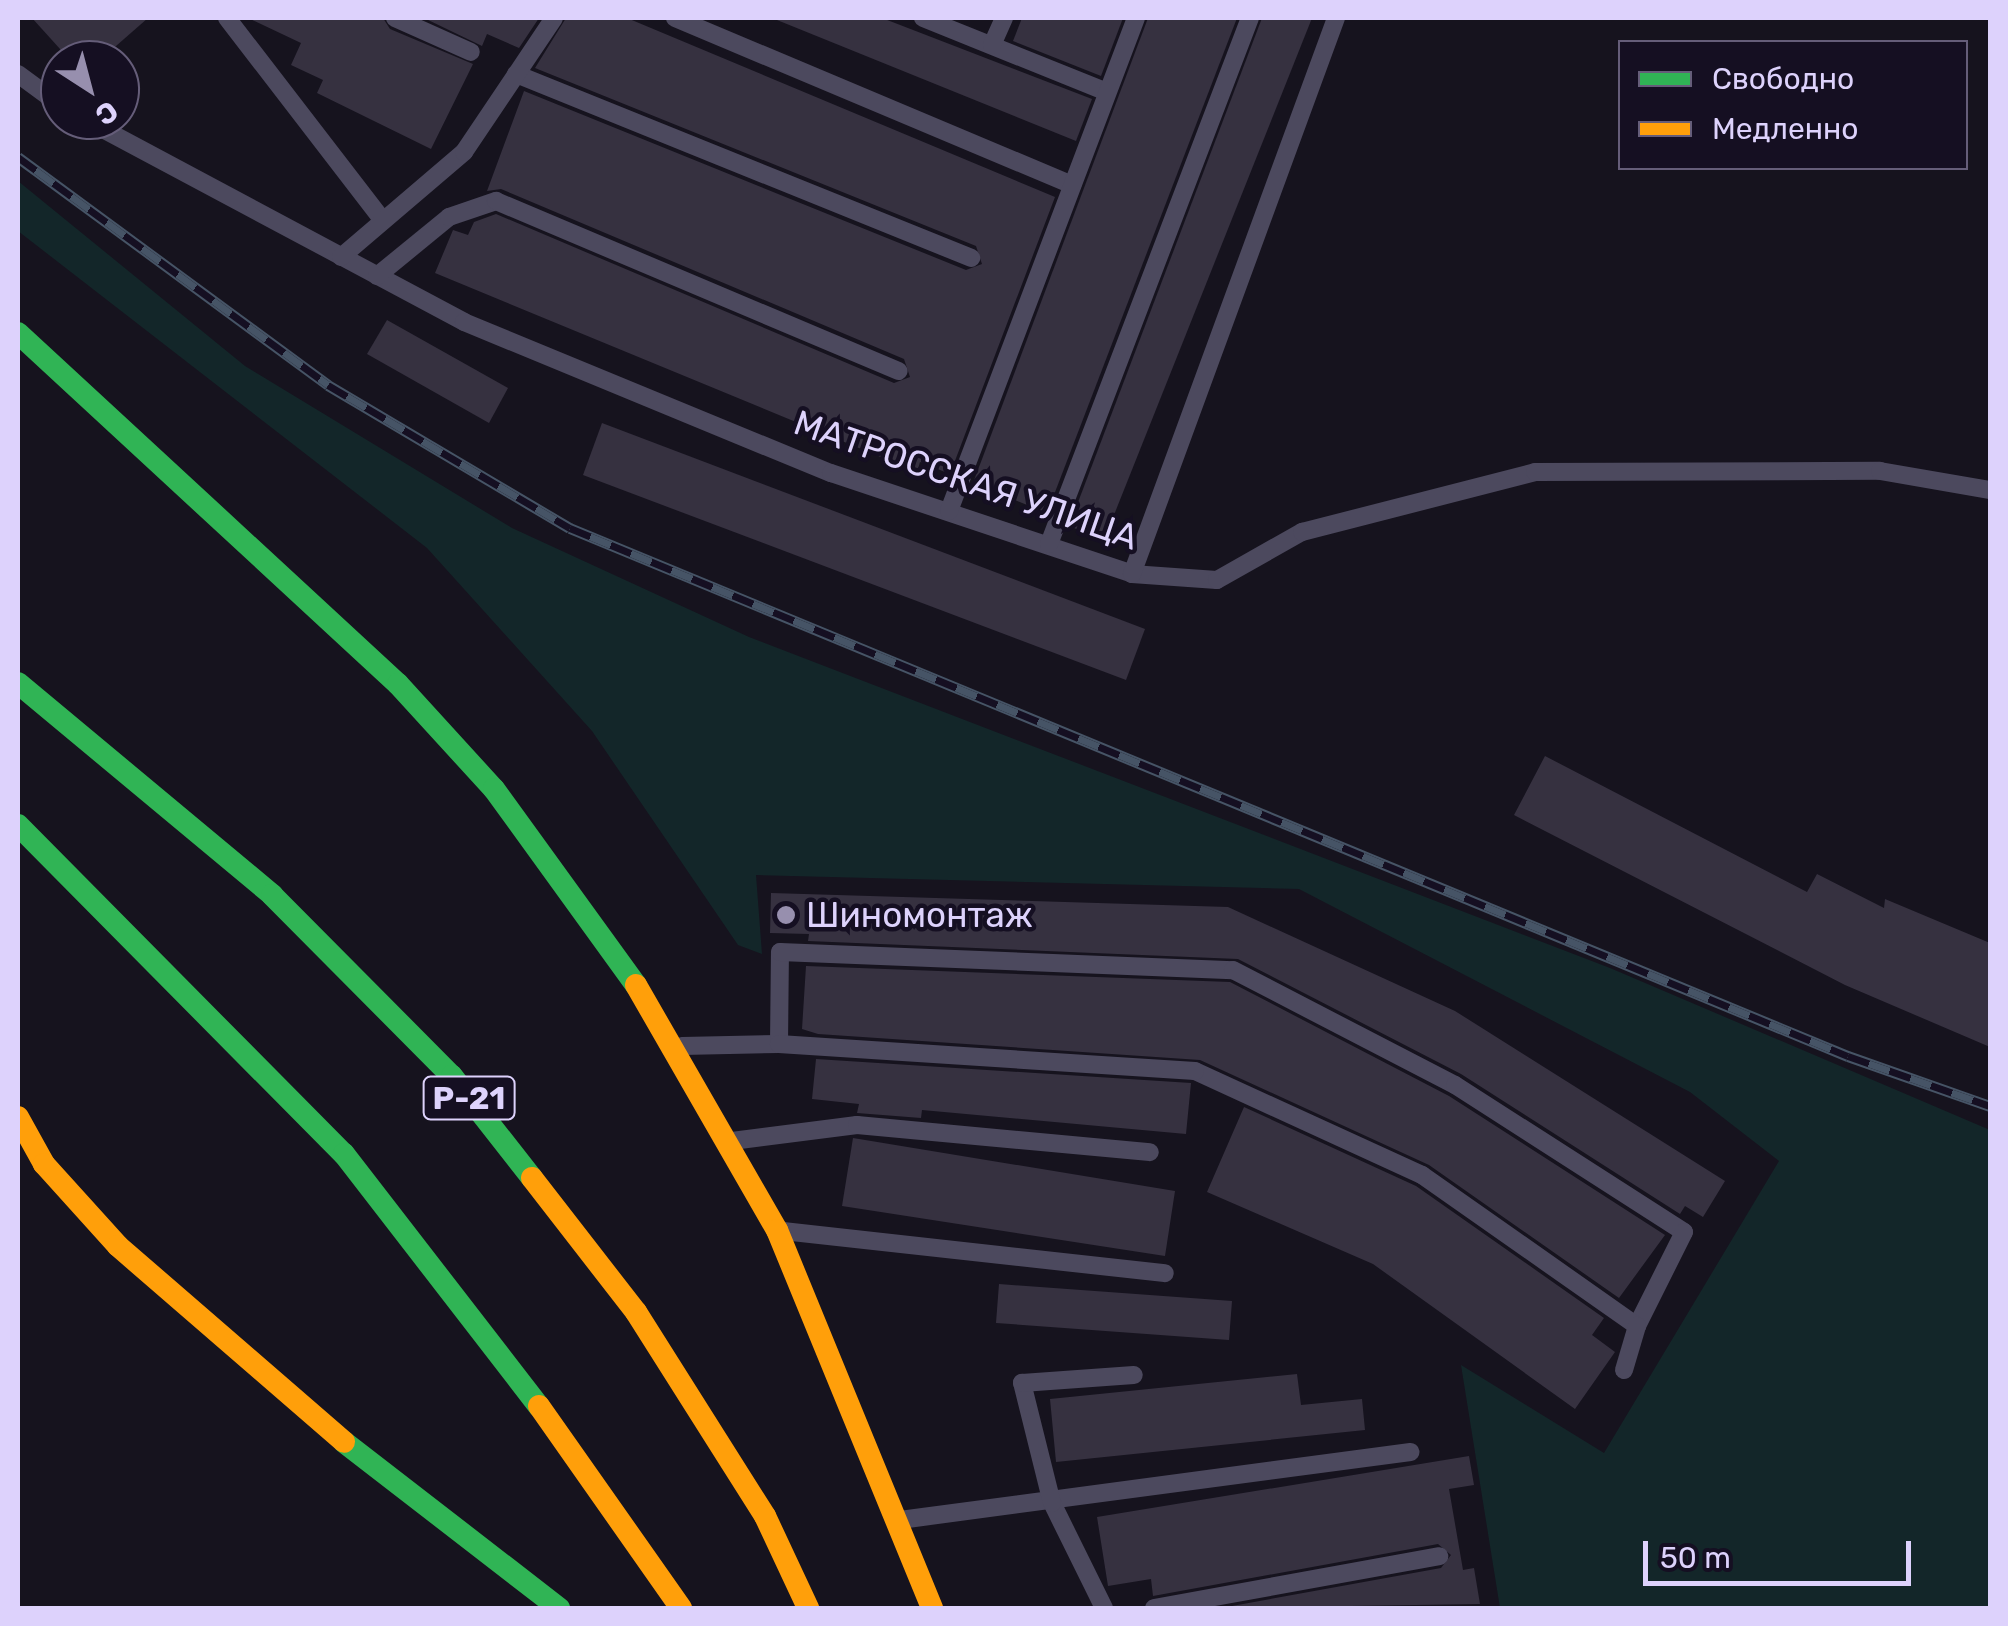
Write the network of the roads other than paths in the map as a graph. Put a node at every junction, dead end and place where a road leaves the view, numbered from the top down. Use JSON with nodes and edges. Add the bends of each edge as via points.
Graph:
{"nodes":[{"id":1,"x":227,"y":18,"type":"edge"},
{"id":2,"x":395,"y":18,"type":"edge"},
{"id":3,"x":554,"y":18,"type":"edge"},
{"id":4,"x":675,"y":18,"type":"edge"},
{"id":5,"x":923,"y":18,"type":"edge"},
{"id":6,"x":1004,"y":18,"type":"edge"},
{"id":7,"x":1136,"y":18,"type":"edge"},
{"id":8,"x":1250,"y":18,"type":"edge"},
{"id":9,"x":1336,"y":18,"type":"edge"},
{"id":10,"x":992,"y":45,"type":"junction"},
{"id":11,"x":471,"y":52,"type":"dead end"},
{"id":12,"x":18,"y":74,"type":"edge"},
{"id":13,"x":516,"y":74,"type":"junction"},
{"id":14,"x":40,"y":90,"type":"edge"},
{"id":15,"x":1107,"y":92,"type":"junction"},
{"id":16,"x":123,"y":140,"type":"edge"},
{"id":17,"x":1072,"y":184,"type":"junction"},
{"id":18,"x":382,"y":218,"type":"junction"},
{"id":19,"x":341,"y":257,"type":"junction"},
{"id":20,"x":971,"y":258,"type":"dead end"},
{"id":21,"x":377,"y":276,"type":"junction"},
{"id":22,"x":18,"y":333,"type":"edge"},
{"id":23,"x":899,"y":371,"type":"dead end"},
{"id":24,"x":1990,"y":490,"type":"edge"},
{"id":25,"x":949,"y":511,"type":"junction"},
{"id":26,"x":1049,"y":544,"type":"junction"},
{"id":27,"x":1132,"y":574,"type":"junction"},
{"id":28,"x":18,"y":682,"type":"edge"},
{"id":29,"x":18,"y":825,"type":"edge"},
{"id":30,"x":779,"y":1044,"type":"junction"},
{"id":31,"x":677,"y":1046,"type":"junction"},
{"id":32,"x":18,"y":1117,"type":"edge"},
{"id":33,"x":727,"y":1141,"type":"junction"},
{"id":34,"x":1150,"y":1152,"type":"dead end"},
{"id":35,"x":777,"y":1230,"type":"junction"},
{"id":36,"x":1165,"y":1273,"type":"dead end"},
{"id":37,"x":1636,"y":1326,"type":"junction"},
{"id":38,"x":1624,"y":1370,"type":"dead end"},
{"id":39,"x":1134,"y":1375,"type":"dead end"},
{"id":40,"x":1410,"y":1452,"type":"dead end"},
{"id":41,"x":1052,"y":1503,"type":"junction"},
{"id":42,"x":897,"y":1520,"type":"junction"},
{"id":43,"x":1439,"y":1556,"type":"dead end"},
{"id":44,"x":559,"y":1608,"type":"edge"},
{"id":45,"x":681,"y":1608,"type":"edge"},
{"id":46,"x":808,"y":1608,"type":"edge"},
{"id":47,"x":932,"y":1608,"type":"edge"},
{"id":48,"x":1104,"y":1608,"type":"edge"},
{"id":49,"x":1154,"y":1608,"type":"edge"}],
"edges":[{"from":1,"to":18,"type":"lane"},
{"from":2,"to":11,"type":"lane"},
{"from":3,"to":13,"type":"lane"},
{"from":4,"to":17,"type":"lane"},
{"from":5,"to":10,"type":"lane"},
{"from":6,"to":10,"type":"lane"},
{"from":7,"to":15,"type":"lane"},
{"from":8,"to":26,"type":"lane"},
{"from":9,"to":27,"type":"lane"},
{"from":10,"to":15,"type":"lane"},
{"from":12,"to":14,"type":"lane"},
{"from":13,"to":18,"type":"lane","via":[[464,152]]},
{"from":13,"to":20,"type":"lane"},
{"from":15,"to":17,"type":"lane"},
{"from":16,"to":19,"type":"lane","name":"МАТРОССКАЯ УЛИЦА"},
{"from":17,"to":25,"type":"lane"},
{"from":18,"to":19,"type":"lane"},
{"from":19,"to":21,"type":"lane","name":"МАТРОССКАЯ УЛИЦА"},
{"from":21,"to":23,"type":"lane","via":[[449,217],[496,202]]},
{"from":21,"to":25,"type":"lane","name":"МАТРОССКАЯ УЛИЦА","via":[[537,352],[831,473]]},
{"from":22,"to":31,"type":"main road","via":[[398,684],[494,789]]},
{"from":24,"to":27,"type":"lane","name":"МАТРОССКАЯ УЛИЦА","via":[[1880,471],[1535,472],[1302,532],[1217,580]]},
{"from":25,"to":26,"type":"lane","name":"МАТРОССКАЯ УЛИЦА"},
{"from":26,"to":27,"type":"lane","name":"МАТРОССКАЯ УЛИЦА"},
{"from":28,"to":46,"type":"main road","number":"Р-21","via":[[272,894],[452,1076],[636,1312],[765,1516]]},
{"from":29,"to":45,"type":"main road","via":[[344,1154],[615,1504]]},
{"from":30,"to":31,"type":"lane"},
{"from":30,"to":37,"type":"lane","via":[[1195,1071],[1422,1175]]},
{"from":30,"to":37,"type":"lane","via":[[780,952],[1233,970],[1455,1084],[1684,1232]]},
{"from":31,"to":33,"type":"main road"},
{"from":32,"to":44,"type":"main road","via":[[44,1164],[118,1246],[295,1404]]},
{"from":33,"to":34,"type":"lane","via":[[856,1125]]},
{"from":33,"to":35,"type":"main road"},
{"from":35,"to":36,"type":"lane"},
{"from":35,"to":42,"type":"main road"},
{"from":37,"to":38,"type":"lane"},
{"from":39,"to":41,"type":"lane","via":[[1022,1382]]},
{"from":40,"to":41,"type":"lane"},
{"from":41,"to":42,"type":"lane"},
{"from":41,"to":48,"type":"lane"},
{"from":42,"to":47,"type":"main road"},
{"from":43,"to":49,"type":"lane"}]}
